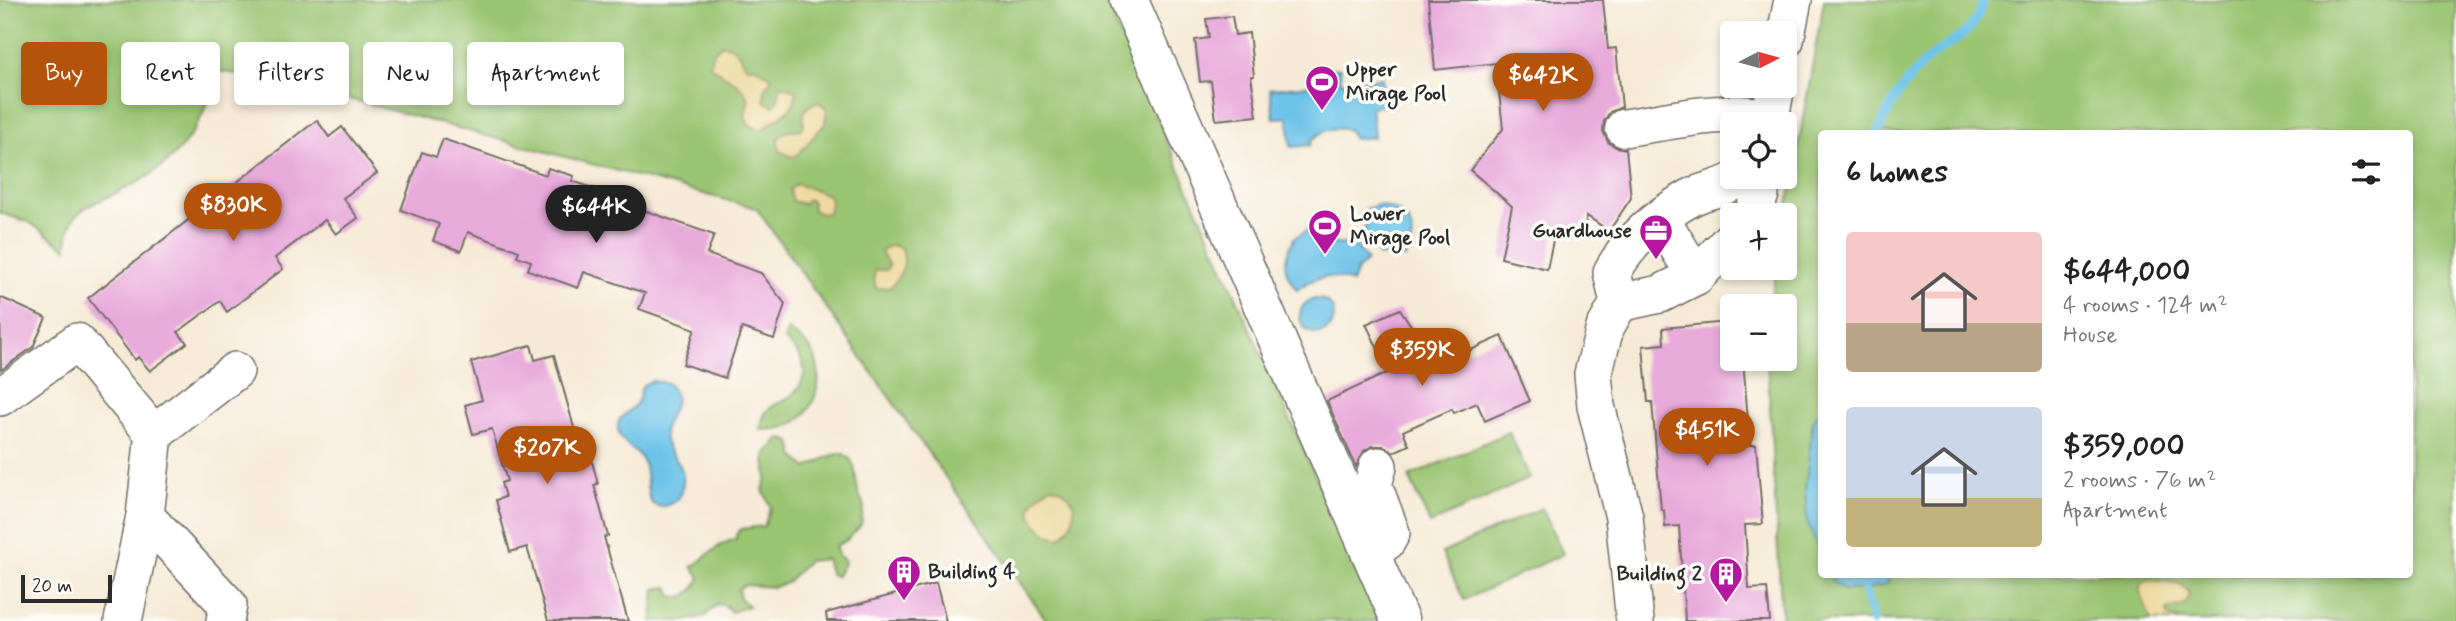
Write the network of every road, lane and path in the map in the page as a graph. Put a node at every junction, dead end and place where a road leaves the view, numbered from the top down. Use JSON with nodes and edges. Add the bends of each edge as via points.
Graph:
{"nodes":[{"id":1,"x":1129,"y":0,"type":"edge"},
{"id":2,"x":1793,"y":0,"type":"edge"},
{"id":3,"x":1789,"y":21,"type":"edge"},
{"id":4,"x":1772,"y":110,"type":"edge"},
{"id":5,"x":1624,"y":128,"type":"dead end"},
{"id":6,"x":1720,"y":188,"type":"edge"},
{"id":7,"x":1660,"y":218,"type":"junction"},
{"id":8,"x":1720,"y":251,"type":"edge"},
{"id":9,"x":1696,"y":275,"type":"junction"},
{"id":10,"x":1619,"y":303,"type":"junction"},
{"id":11,"x":234,"y":371,"type":"dead end"},
{"id":12,"x":0,"y":397,"type":"edge"},
{"id":13,"x":154,"y":434,"type":"junction"},
{"id":14,"x":1378,"y":466,"type":"dead end"},
{"id":15,"x":145,"y":516,"type":"junction"},
{"id":16,"x":1369,"y":551,"type":"junction"},
{"id":17,"x":123,"y":621,"type":"edge"},
{"id":18,"x":225,"y":621,"type":"edge"},
{"id":19,"x":1400,"y":621,"type":"edge"},
{"id":20,"x":1635,"y":621,"type":"edge"}],
"edges":[{"from":1,"to":16,"type":"lane"},
{"from":2,"to":3,"type":"lane"},
{"from":4,"to":5,"type":"lane"},
{"from":6,"to":7,"type":"lane","via":[[1692,197]]},
{"from":7,"to":9,"type":"lane"},
{"from":7,"to":10,"type":"lane","via":[[1624,251],[1612,272]]},
{"from":8,"to":9,"type":"lane"},
{"from":9,"to":10,"type":"lane","via":[[1660,294]]},
{"from":10,"to":20,"type":"lane","via":[[1605,328],[1593,374],[1596,406],[1624,517]]},
{"from":11,"to":13,"type":"lane"},
{"from":12,"to":13,"type":"lane","via":[[77,342]]},
{"from":13,"to":15,"type":"lane"},
{"from":14,"to":16,"type":"lane","via":[[1373,485],[1391,533],[1386,542]]},
{"from":15,"to":17,"type":"lane"},
{"from":15,"to":18,"type":"lane","via":[[228,606]]},
{"from":16,"to":19,"type":"lane"}]}
